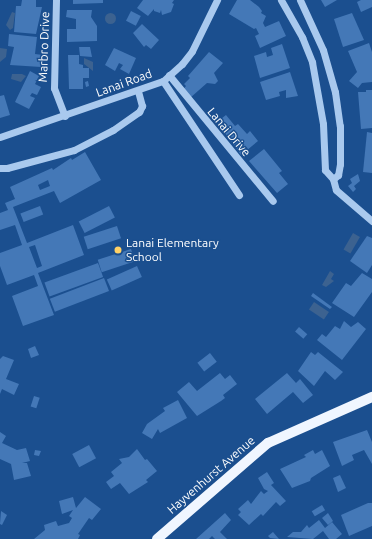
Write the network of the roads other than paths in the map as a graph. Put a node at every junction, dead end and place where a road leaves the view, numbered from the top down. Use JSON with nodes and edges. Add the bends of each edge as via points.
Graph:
{"nodes":[{"id":1,"x":56,"y":0,"type":"edge"},
{"id":2,"x":217,"y":0,"type":"edge"},
{"id":3,"x":281,"y":0,"type":"edge"},
{"id":4,"x":300,"y":0,"type":"edge"},
{"id":5,"x":169,"y":75,"type":"junction"},
{"id":6,"x":163,"y":81,"type":"junction"},
{"id":7,"x":138,"y":91,"type":"junction"},
{"id":8,"x":65,"y":116,"type":"junction"},
{"id":9,"x":0,"y":137,"type":"edge"},
{"id":10,"x":0,"y":168,"type":"edge"},
{"id":11,"x":333,"y":179,"type":"junction"},
{"id":12,"x":239,"y":195,"type":"dead end"},
{"id":13,"x":274,"y":201,"type":"dead end"},
{"id":14,"x":372,"y":221,"type":"edge"},
{"id":15,"x":372,"y":397,"type":"edge"},
{"id":16,"x":157,"y":539,"type":"edge"}],
"edges":[{"from":1,"to":8,"type":"street","name":"Marbro Drive","via":[[54,88]]},
{"from":2,"to":5,"type":"street","name":"Lanai Road","via":[[192,51]]},
{"from":3,"to":11,"type":"street","via":[[302,37],[312,62],[323,124],[325,170]]},
{"from":4,"to":11,"type":"street","via":[[323,50],[335,92],[340,126],[340,164],[338,175]]},
{"from":5,"to":6,"type":"street","name":"Lanai Road"},
{"from":5,"to":13,"type":"street","name":"Lanai Drive"},
{"from":6,"to":7,"type":"street","name":"Lanai Road"},
{"from":6,"to":12,"type":"street"},
{"from":7,"to":8,"type":"street","name":"Lanai Road"},
{"from":7,"to":10,"type":"street","via":[[142,106],[139,112],[113,130],[74,150]]},
{"from":8,"to":9,"type":"street","name":"Lanai Road"},
{"from":11,"to":14,"type":"street","via":[[336,190]]},
{"from":15,"to":16,"type":"main road","name":"Hayvenhurst Avenue","via":[[268,443]]}]}
